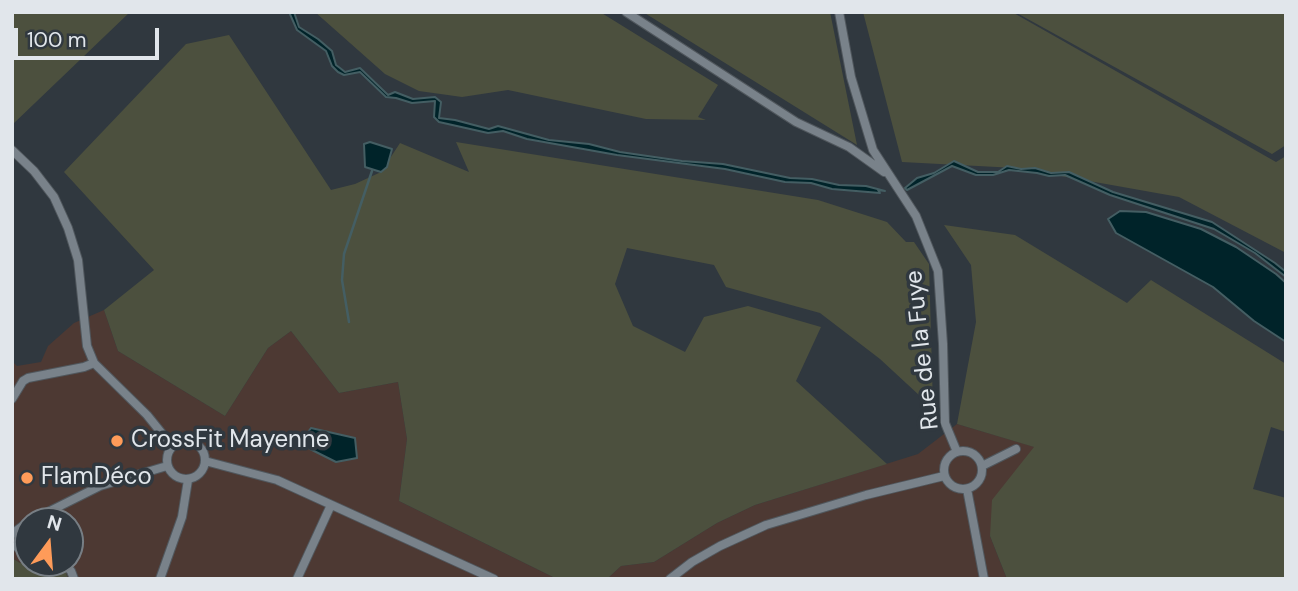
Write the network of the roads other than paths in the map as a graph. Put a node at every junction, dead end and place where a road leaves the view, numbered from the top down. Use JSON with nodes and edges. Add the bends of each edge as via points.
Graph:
{"nodes":[{"id":1,"x":626,"y":12,"type":"edge"},
{"id":2,"x":839,"y":12,"type":"edge"},
{"id":3,"x":12,"y":150,"type":"edge"},
{"id":4,"x":890,"y":176,"type":"junction"},
{"id":5,"x":94,"y":363,"type":"junction"},
{"id":6,"x":12,"y":399,"type":"edge"},
{"id":7,"x":172,"y":446,"type":"junction"},
{"id":8,"x":1016,"y":449,"type":"dead end"},
{"id":9,"x":957,"y":452,"type":"junction"},
{"id":10,"x":205,"y":461,"type":"junction"},
{"id":11,"x":167,"y":466,"type":"junction"},
{"id":12,"x":982,"y":466,"type":"junction"},
{"id":13,"x":944,"y":476,"type":"junction"},
{"id":14,"x":188,"y":480,"type":"junction"},
{"id":15,"x":967,"y":489,"type":"junction"},
{"id":16,"x":331,"y":505,"type":"junction"},
{"id":17,"x":59,"y":507,"type":"edge"},
{"id":18,"x":160,"y":579,"type":"edge"},
{"id":19,"x":298,"y":579,"type":"edge"},
{"id":20,"x":494,"y":579,"type":"edge"},
{"id":21,"x":670,"y":579,"type":"edge"},
{"id":22,"x":984,"y":579,"type":"edge"}],
"edges":[{"from":1,"to":4,"type":"street","via":[[796,122],[849,147]]},
{"from":2,"to":4,"type":"street","name":"Rue de la Fuye","via":[[851,77],[873,150]]},
{"from":3,"to":5,"type":"street","via":[[54,197],[68,228],[78,260],[87,346]]},
{"from":4,"to":9,"type":"street","name":"Rue de la Fuye","via":[[916,216],[938,271],[946,423]]},
{"from":5,"to":6,"type":"street","via":[[28,377]]},
{"from":5,"to":7,"type":"street"},
{"from":7,"to":10,"type":"street","via":[[191,442],[201,449]]},
{"from":7,"to":11,"type":"street"},
{"from":8,"to":12,"type":"street"},
{"from":9,"to":12,"type":"street","via":[[975,455]]},
{"from":9,"to":13,"type":"street","via":[[947,459]]},
{"from":10,"to":14,"type":"street","via":[[202,471]]},
{"from":10,"to":16,"type":"street","via":[[277,480]]},
{"from":11,"to":14,"type":"street","via":[[175,477]]},
{"from":11,"to":17,"type":"street","via":[[100,486]]},
{"from":12,"to":15,"type":"street","via":[[978,483]]},
{"from":13,"to":15,"type":"street","via":[[951,485]]},
{"from":13,"to":21,"type":"street","via":[[766,525],[710,552]]},
{"from":14,"to":18,"type":"street","via":[[182,517]]},
{"from":15,"to":22,"type":"street"},
{"from":16,"to":19,"type":"street"},
{"from":16,"to":20,"type":"street"}]}
